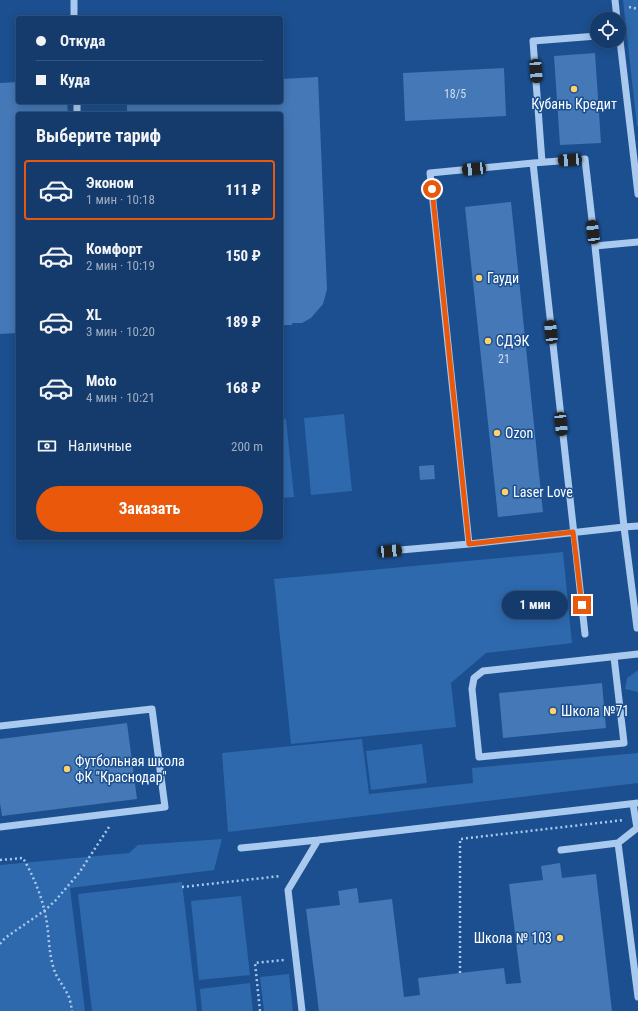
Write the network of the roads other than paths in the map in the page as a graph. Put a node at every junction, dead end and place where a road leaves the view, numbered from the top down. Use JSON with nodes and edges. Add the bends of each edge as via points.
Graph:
{"nodes":[{"id":1,"x":74,"y":0,"type":"edge"},
{"id":2,"x":615,"y":0,"type":"edge"},
{"id":3,"x":616,"y":12,"type":"edge"},
{"id":4,"x":74,"y":16,"type":"edge"},
{"id":5,"x":590,"y":37,"type":"edge"},
{"id":6,"x":621,"y":48,"type":"edge"},
{"id":7,"x":636,"y":160,"type":"edge"},
{"id":8,"x":542,"y":162,"type":"junction"},
{"id":9,"x":533,"y":163,"type":"junction"},
{"id":10,"x":638,"y":194,"type":"edge"},
{"id":11,"x":638,"y":242,"type":"edge"},
{"id":12,"x":595,"y":246,"type":"junction"},
{"id":13,"x":638,"y":526,"type":"edge"},
{"id":14,"x":624,"y":527,"type":"junction"},
{"id":15,"x":573,"y":532,"type":"junction"},
{"id":16,"x":469,"y":544,"type":"junction"},
{"id":17,"x":390,"y":551,"type":"dead end"},
{"id":18,"x":637,"y":628,"type":"dead end"},
{"id":19,"x":585,"y":634,"type":"dead end"},
{"id":20,"x":638,"y":654,"type":"edge"},
{"id":21,"x":614,"y":657,"type":"junction"},
{"id":22,"x":0,"y":726,"type":"edge"},
{"id":23,"x":636,"y":803,"type":"edge"},
{"id":24,"x":0,"y":827,"type":"edge"},
{"id":25,"x":318,"y":840,"type":"junction"},
{"id":26,"x":618,"y":843,"type":"junction"},
{"id":27,"x":241,"y":848,"type":"dead end"},
{"id":28,"x":561,"y":850,"type":"dead end"},
{"id":29,"x":638,"y":997,"type":"edge"},
{"id":30,"x":302,"y":1011,"type":"edge"}],
"edges":[{"from":1,"to":4,"type":"street"},
{"from":2,"to":3,"type":"street"},
{"from":5,"to":8,"type":"street","via":[[533,41]]},
{"from":6,"to":7,"type":"street"},
{"from":7,"to":10,"type":"street"},
{"from":8,"to":9,"type":"street"},
{"from":8,"to":12,"type":"street","via":[[585,159]]},
{"from":9,"to":15,"type":"street"},
{"from":9,"to":16,"type":"street","via":[[430,173]]},
{"from":11,"to":12,"type":"street"},
{"from":12,"to":14,"type":"street"},
{"from":13,"to":14,"type":"street"},
{"from":14,"to":15,"type":"street"},
{"from":14,"to":18,"type":"street"},
{"from":15,"to":16,"type":"street"},
{"from":15,"to":19,"type":"street"},
{"from":16,"to":17,"type":"street"},
{"from":20,"to":21,"type":"street"},
{"from":21,"to":21,"type":"street","via":[[483,671],[474,678],[472,689],[479,757],[624,743]]},
{"from":22,"to":24,"type":"street","via":[[152,709],[165,807]]},
{"from":23,"to":25,"type":"street"},
{"from":23,"to":26,"type":"street","via":[[637,828]]},
{"from":25,"to":27,"type":"street"},
{"from":25,"to":30,"type":"street","via":[[288,890]]},
{"from":26,"to":28,"type":"street"},
{"from":26,"to":29,"type":"street"}]}
